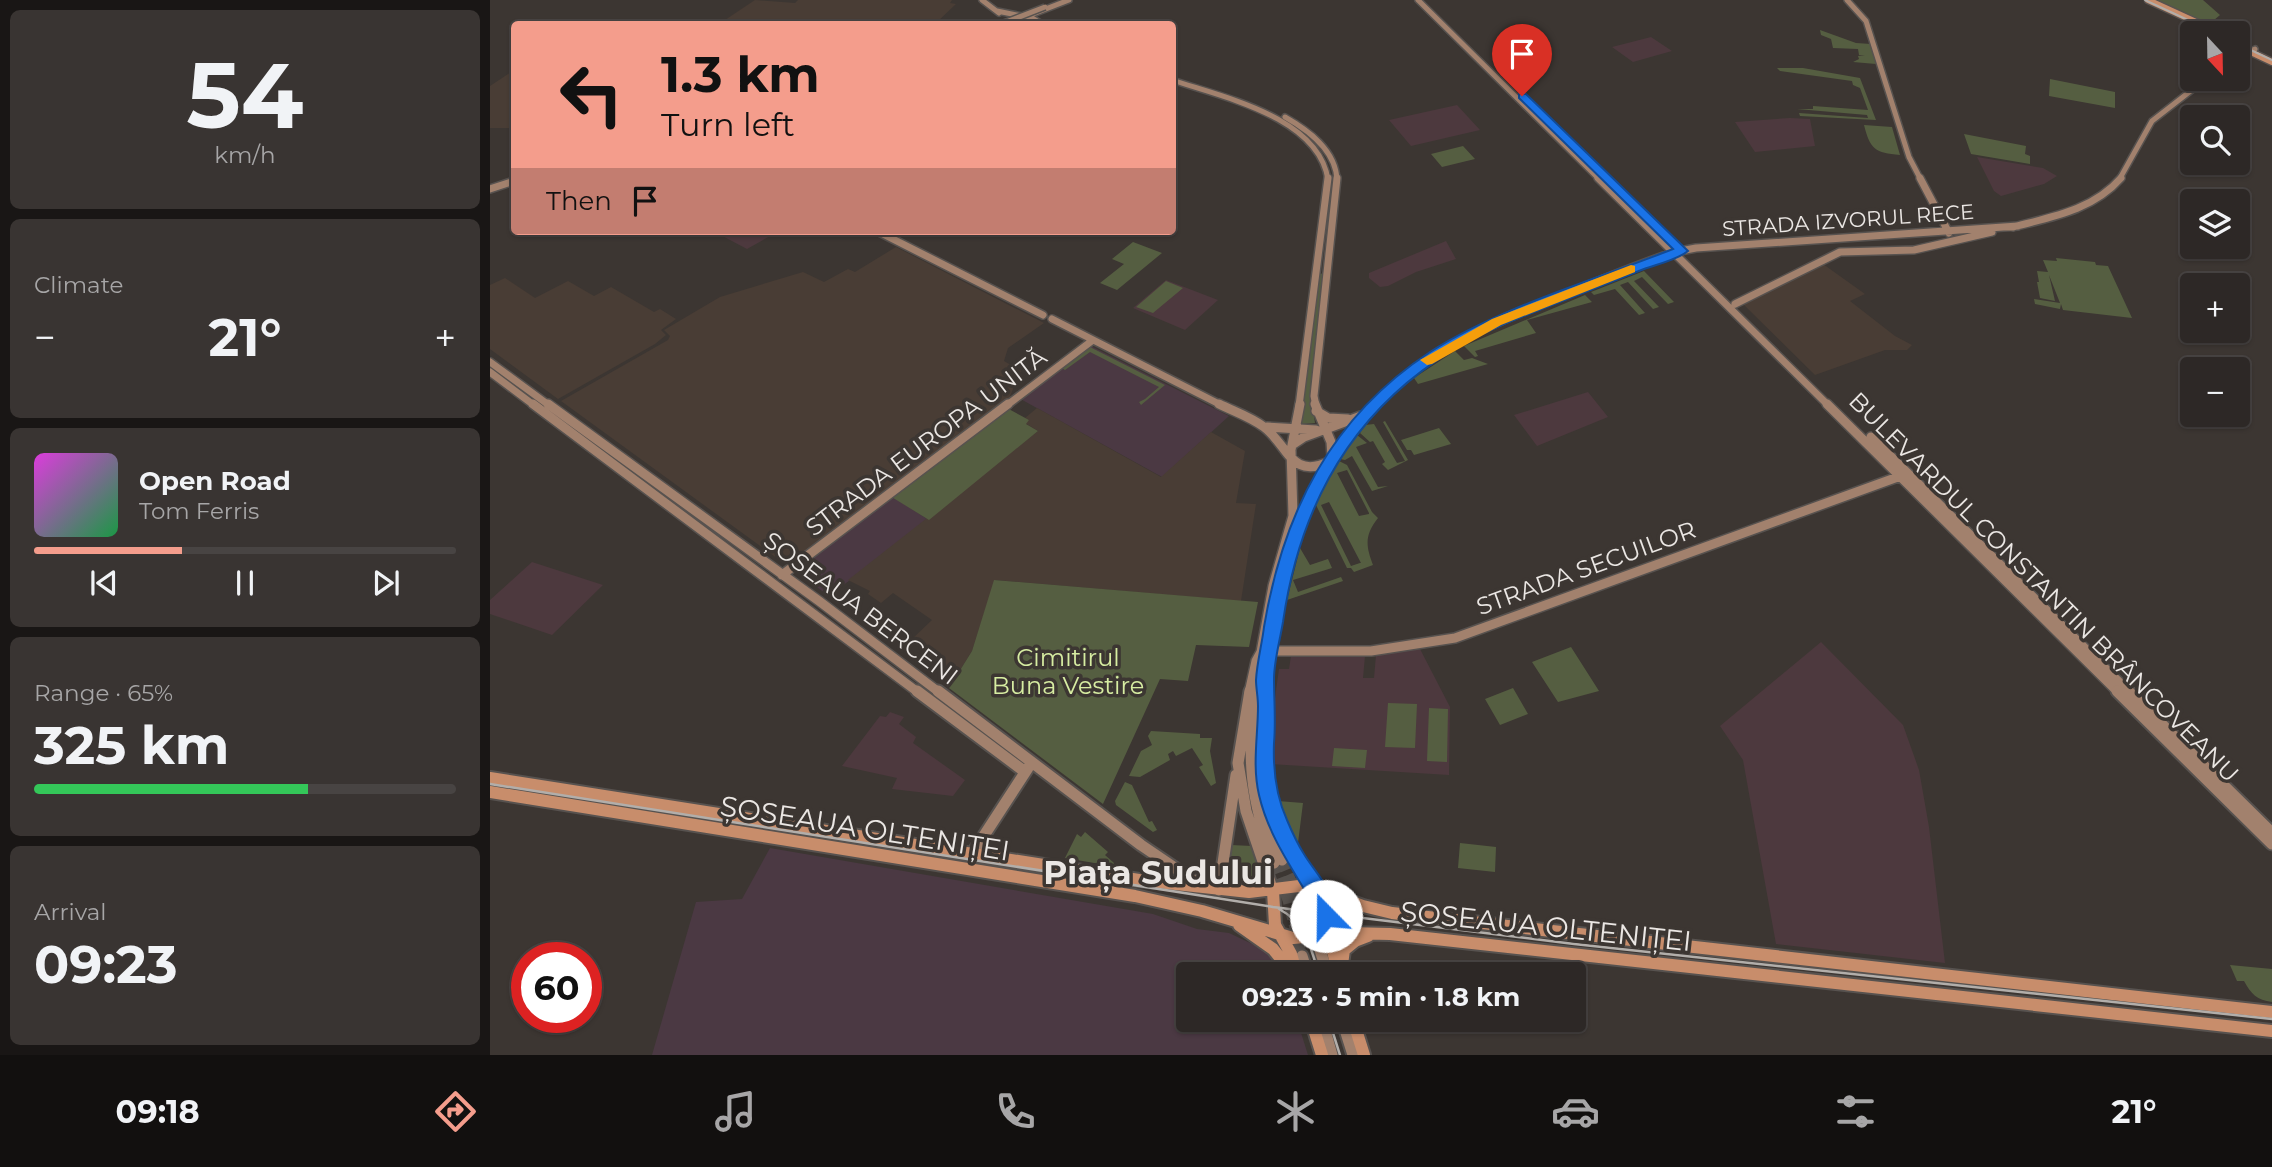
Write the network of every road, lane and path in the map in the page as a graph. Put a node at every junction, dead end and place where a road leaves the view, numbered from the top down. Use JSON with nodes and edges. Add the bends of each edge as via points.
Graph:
{"nodes":[{"id":1,"x":982,"y":0,"type":"edge"},
{"id":2,"x":1056,"y":0,"type":"edge"},
{"id":3,"x":1062,"y":0,"type":"edge"},
{"id":4,"x":1069,"y":0,"type":"edge"},
{"id":5,"x":1418,"y":0,"type":"edge"},
{"id":6,"x":1424,"y":0,"type":"edge"},
{"id":7,"x":1847,"y":0,"type":"edge"},
{"id":8,"x":2141,"y":0,"type":"edge"},
{"id":9,"x":2148,"y":0,"type":"edge"},
{"id":10,"x":1044,"y":8,"type":"junction"},
{"id":11,"x":997,"y":11,"type":"junction"},
{"id":12,"x":1027,"y":17,"type":"junction"},
{"id":13,"x":1010,"y":21,"type":"edge"},
{"id":14,"x":1036,"y":21,"type":"edge"},
{"id":15,"x":1041,"y":21,"type":"edge"},
{"id":16,"x":2186,"y":21,"type":"edge"},
{"id":17,"x":2194,"y":21,"type":"edge"},
{"id":18,"x":2252,"y":50,"type":"edge"},
{"id":19,"x":2272,"y":60,"type":"edge"},
{"id":20,"x":1176,"y":78,"type":"edge"},
{"id":21,"x":1176,"y":79,"type":"edge"},
{"id":22,"x":2191,"y":91,"type":"edge"},
{"id":23,"x":511,"y":182,"type":"edge"},
{"id":24,"x":490,"y":187,"type":"edge"},
{"id":25,"x":2018,"y":226,"type":"junction"},
{"id":26,"x":1947,"y":231,"type":"junction"},
{"id":27,"x":885,"y":235,"type":"edge"},
{"id":28,"x":1953,"y":241,"type":"junction"},
{"id":29,"x":1679,"y":251,"type":"junction"},
{"id":30,"x":1318,"y":269,"type":"junction"},
{"id":31,"x":1328,"y":269,"type":"junction"},
{"id":32,"x":1735,"y":304,"type":"junction"},
{"id":33,"x":1093,"y":340,"type":"junction"},
{"id":34,"x":1788,"y":360,"type":"junction"},
{"id":35,"x":490,"y":362,"type":"edge"},
{"id":36,"x":490,"y":372,"type":"edge"},
{"id":37,"x":507,"y":380,"type":"junction"},
{"id":38,"x":1316,"y":411,"type":"junction"},
{"id":39,"x":1297,"y":414,"type":"junction"},
{"id":40,"x":1363,"y":415,"type":"junction"},
{"id":41,"x":1264,"y":427,"type":"junction"},
{"id":42,"x":1297,"y":430,"type":"junction"},
{"id":43,"x":1324,"y":430,"type":"junction"},
{"id":44,"x":1312,"y":434,"type":"junction"},
{"id":45,"x":1329,"y":440,"type":"junction"},
{"id":46,"x":1292,"y":444,"type":"junction"},
{"id":47,"x":1292,"y":460,"type":"junction"},
{"id":48,"x":1331,"y":460,"type":"junction"},
{"id":49,"x":617,"y":461,"type":"junction"},
{"id":50,"x":1905,"y":474,"type":"junction"},
{"id":51,"x":678,"y":499,"type":"junction"},
{"id":52,"x":669,"y":505,"type":"junction"},
{"id":53,"x":782,"y":575,"type":"junction"},
{"id":54,"x":854,"y":628,"type":"junction"},
{"id":55,"x":844,"y":635,"type":"junction"},
{"id":56,"x":1265,"y":651,"type":"junction"},
{"id":57,"x":1265,"y":678,"type":"junction"},
{"id":58,"x":1238,"y":763,"type":"junction"},
{"id":59,"x":1028,"y":767,"type":"junction"},
{"id":60,"x":490,"y":778,"type":"edge"},
{"id":61,"x":490,"y":792,"type":"edge"},
{"id":62,"x":2272,"y":833,"type":"edge"},
{"id":63,"x":2272,"y":844,"type":"edge"},
{"id":64,"x":969,"y":860,"type":"junction"},
{"id":65,"x":1212,"y":889,"type":"junction"},
{"id":66,"x":1317,"y":889,"type":"junction"},
{"id":67,"x":1273,"y":891,"type":"junction"},
{"id":68,"x":1230,"y":920,"type":"junction"},
{"id":69,"x":1280,"y":934,"type":"junction"},
{"id":70,"x":1390,"y":934,"type":"junction"},
{"id":71,"x":1327,"y":935,"type":"junction"},
{"id":72,"x":1320,"y":950,"type":"tunnel mouth"},
{"id":73,"x":1302,"y":957,"type":"tunnel mouth"},
{"id":74,"x":1284,"y":962,"type":"edge"},
{"id":75,"x":1293,"y":962,"type":"edge"},
{"id":76,"x":1304,"y":962,"type":"edge"},
{"id":77,"x":1324,"y":962,"type":"edge"},
{"id":78,"x":1336,"y":962,"type":"edge"},
{"id":79,"x":1341,"y":962,"type":"edge"},
{"id":80,"x":2272,"y":1012,"type":"edge"},
{"id":81,"x":2272,"y":1031,"type":"edge"},
{"id":82,"x":1315,"y":1032,"type":"edge"},
{"id":83,"x":1325,"y":1032,"type":"edge"},
{"id":84,"x":1346,"y":1032,"type":"edge"},
{"id":85,"x":1357,"y":1032,"type":"edge"},
{"id":86,"x":1322,"y":1055,"type":"edge"},
{"id":87,"x":1332,"y":1055,"type":"edge"},
{"id":88,"x":1353,"y":1055,"type":"edge"},
{"id":89,"x":1364,"y":1055,"type":"edge"}],
"edges":[{"from":1,"to":11,"type":"main road"},
{"from":2,"to":13,"type":"main road"},
{"from":3,"to":10,"type":"main road"},
{"from":4,"to":10,"type":"main road"},
{"from":5,"to":29,"type":"main road","name":"BULEVARDUL CONSTANTIN BRÂNCOVEANU"},
{"from":6,"to":29,"type":"main road","name":"BULEVARDUL CONSTANTIN BRÂNCOVEANU"},
{"from":7,"to":26,"type":"main road","via":[[1867,23],[1909,157]]},
{"from":8,"to":16,"type":"main road"},
{"from":9,"to":17,"type":"main road"},
{"from":10,"to":12,"type":"main road"},
{"from":10,"to":13,"type":"main road","bridge":true},
{"from":10,"to":15,"type":"main road"},
{"from":11,"to":13,"type":"main road"},
{"from":11,"to":13,"type":"main road"},
{"from":12,"to":13,"type":"main road"},
{"from":12,"to":14,"type":"main road"},
{"from":18,"to":19,"type":"main road"},
{"from":20,"to":31,"type":"main road","via":[[1280,114],[1325,149],[1337,182]]},
{"from":21,"to":30,"type":"main road","via":[[1275,117],[1315,148],[1328,183]]},
{"from":22,"to":25,"type":"main road","via":[[2149,124],[2108,191],[2078,209]]},
{"from":23,"to":24,"type":"main road"},
{"from":25,"to":26,"type":"main road","name":"STRADA IZVORUL RECE"},
{"from":25,"to":28,"type":"main road"},
{"from":26,"to":28,"type":"main road"},
{"from":26,"to":29,"type":"main road","name":"STRADA IZVORUL RECE"},
{"from":27,"to":33,"type":"main road","via":[[1044,315],[1052,313],[1052,319]]},
{"from":28,"to":32,"type":"main road","via":[[1912,250],[1840,252]]},
{"from":29,"to":32,"type":"main road","name":"BULEVARDUL CONSTANTIN BRÂNCOVEANU"},
{"from":29,"to":34,"type":"main road","name":"BULEVARDUL CONSTANTIN BRÂNCOVEANU"},
{"from":29,"to":40,"type":"main road","name":"STRADA IZVORUL RECE","via":[[1471,334],[1425,362]]},
{"from":30,"to":31,"type":"main road"},
{"from":30,"to":39,"type":"main road"},
{"from":31,"to":38,"type":"main road"},
{"from":32,"to":34,"type":"main road","name":"BULEVARDUL CONSTANTIN BRÂNCOVEANU"},
{"from":33,"to":41,"type":"main road"},
{"from":33,"to":53,"type":"main road","name":"STRADA EUROPA UNITĂ"},
{"from":34,"to":50,"type":"main road","name":"BULEVARDUL CONSTANTIN BRÂNCOVEANU"},
{"from":35,"to":37,"type":"main road","name":"ȘOSEAUA BERCENI"},
{"from":36,"to":37,"type":"main road","name":"ȘOSEAUA BERCENI"},
{"from":37,"to":49,"type":"main road","name":"ȘOSEAUA BERCENI"},
{"from":38,"to":40,"type":"main road","via":[[1335,420]]},
{"from":38,"to":43,"type":"main road"},
{"from":39,"to":41,"type":"main road","via":[[1283,424]]},
{"from":39,"to":42,"type":"main road"},
{"from":40,"to":43,"type":"main road"},
{"from":40,"to":48,"type":"main road"},
{"from":41,"to":42,"type":"main road"},
{"from":41,"to":47,"type":"main road"},
{"from":42,"to":43,"type":"main road"},
{"from":42,"to":44,"type":"main road"},
{"from":42,"to":46,"type":"main road"},
{"from":43,"to":44,"type":"main road"},
{"from":43,"to":45,"type":"main road"},
{"from":44,"to":45,"type":"main road"},
{"from":44,"to":46,"type":"main road"},
{"from":45,"to":48,"type":"main road"},
{"from":46,"to":47,"type":"main road"},
{"from":47,"to":48,"type":"main road","via":[[1311,468]]},
{"from":47,"to":56,"type":"main road","via":[[1293,516],[1273,586]]},
{"from":48,"to":56,"type":"main road","via":[[1306,505],[1290,549]]},
{"from":49,"to":51,"type":"main road","name":"ȘOSEAUA BERCENI"},
{"from":49,"to":52,"type":"main road","name":"ȘOSEAUA BERCENI"},
{"from":50,"to":56,"type":"main road","name":"STRADA SECUILOR","via":[[1455,638],[1371,651]]},
{"from":50,"to":62,"type":"main road","name":"BULEVARDUL CONSTANTIN BRÂNCOVEANU"},
{"from":50,"to":63,"type":"main road","name":"BULEVARDUL CONSTANTIN BRÂNCOVEANU"},
{"from":51,"to":52,"type":"main road"},
{"from":51,"to":53,"type":"main road","name":"ȘOSEAUA BERCENI"},
{"from":52,"to":55,"type":"main road","name":"ȘOSEAUA BERCENI"},
{"from":53,"to":54,"type":"main road","name":"ȘOSEAUA BERCENI"},
{"from":54,"to":55,"type":"main road"},
{"from":54,"to":59,"type":"main road","name":"ȘOSEAUA BERCENI"},
{"from":55,"to":59,"type":"main road","name":"ȘOSEAUA BERCENI"},
{"from":56,"to":57,"type":"main road"},
{"from":56,"to":57,"type":"main road","via":[[1249,737],[1248,771],[1255,809],[1278,862],[1256,770]]},
{"from":56,"to":58,"type":"main road","via":[[1256,661]]},
{"from":57,"to":66,"type":"main road","via":[[1268,795],[1292,854]]},
{"from":58,"to":65,"type":"main road"},
{"from":58,"to":67,"type":"main road","via":[[1246,811]]},
{"from":59,"to":64,"type":"main road"},
{"from":59,"to":65,"type":"main road","name":"ȘOSEAUA BERCENI","via":[[1160,859]]},
{"from":60,"to":64,"type":"main road","name":"ȘOSEAUA OLTENIȚEI"},
{"from":61,"to":64,"type":"main road","name":"ȘOSEAUA OLTENIȚEI","via":[[649,819]]},
{"from":64,"to":65,"type":"main road","name":"ȘOSEAUA OLTENIȚEI"},
{"from":64,"to":68,"type":"main road","name":"ȘOSEAUA OLTENIȚEI"},
{"from":65,"to":67,"type":"main road","name":"ȘOSEAUA OLTENIȚEI"},
{"from":66,"to":67,"type":"main road","name":"ȘOSEAUA OLTENIȚEI","via":[[1296,885]]},
{"from":66,"to":71,"type":"main road"},
{"from":66,"to":80,"type":"main road","name":"ȘOSEAUA OLTENIȚEI","via":[[1373,909],[1438,919]]},
{"from":67,"to":69,"type":"main road","via":[[1273,915]]},
{"from":68,"to":69,"type":"main road","name":"ȘOSEAUA OLTENIȚEI"},
{"from":68,"to":74,"type":"main road"},
{"from":69,"to":71,"type":"main road","name":"ȘOSEAUA OLTENIȚEI","via":[[1304,939]]},
{"from":69,"to":75,"type":"main road"},
{"from":70,"to":71,"type":"main road","name":"ȘOSEAUA OLTENIȚEI"},
{"from":70,"to":79,"type":"main road","via":[[1362,938],[1346,946]]},
{"from":70,"to":81,"type":"main road","name":"ȘOSEAUA OLTENIȚEI"},
{"from":71,"to":78,"type":"main road"},
{"from":72,"to":77,"type":"main road"},
{"from":73,"to":76,"type":"main road"},
{"from":82,"to":86,"type":"main road"},
{"from":83,"to":87,"type":"main road"},
{"from":84,"to":88,"type":"main road"},
{"from":85,"to":89,"type":"main road"}]}
